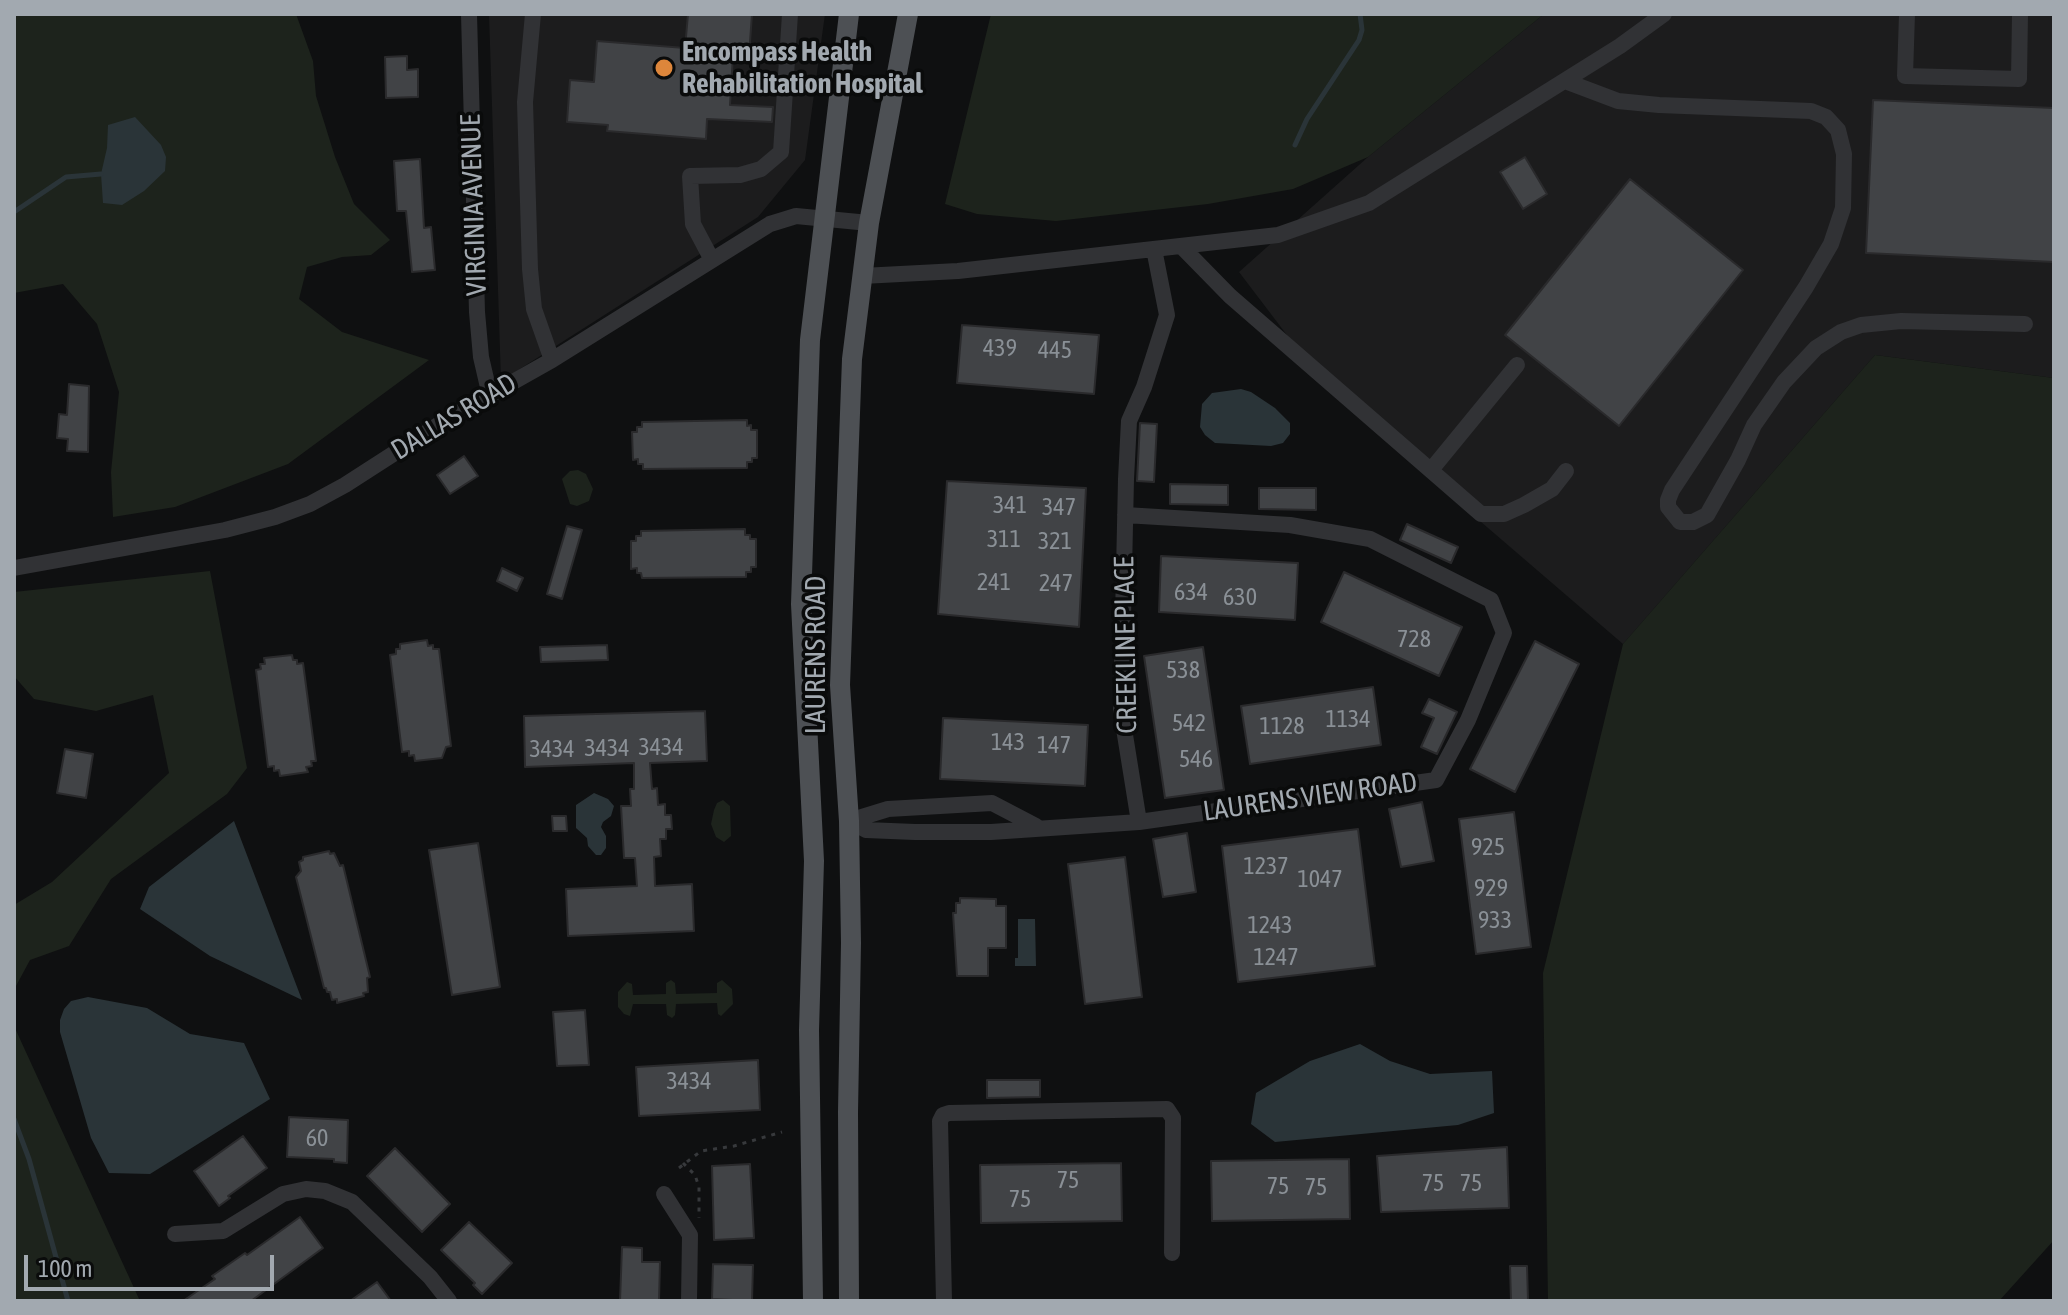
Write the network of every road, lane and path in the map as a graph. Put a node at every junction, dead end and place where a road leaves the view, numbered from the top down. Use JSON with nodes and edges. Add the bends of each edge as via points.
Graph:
{"nodes":[{"id":1,"x":469,"y":14,"type":"edge"},
{"id":2,"x":533,"y":14,"type":"edge"},
{"id":3,"x":790,"y":14,"type":"edge"},
{"id":4,"x":849,"y":14,"type":"edge"},
{"id":5,"x":908,"y":14,"type":"edge"},
{"id":6,"x":1664,"y":14,"type":"edge"},
{"id":7,"x":1907,"y":14,"type":"edge"},
{"id":8,"x":2020,"y":14,"type":"edge"},
{"id":9,"x":1565,"y":81,"type":"junction"},
{"id":10,"x":824,"y":217,"type":"junction"},
{"id":11,"x":869,"y":223,"type":"junction"},
{"id":12,"x":1181,"y":246,"type":"junction"},
{"id":13,"x":1154,"y":249,"type":"junction"},
{"id":14,"x":712,"y":260,"type":"junction"},
{"id":15,"x":862,"y":276,"type":"junction"},
{"id":16,"x":2025,"y":324,"type":"dead end"},
{"id":17,"x":552,"y":360,"type":"junction"},
{"id":18,"x":1517,"y":365,"type":"dead end"},
{"id":19,"x":490,"y":396,"type":"junction"},
{"id":20,"x":1431,"y":470,"type":"junction"},
{"id":21,"x":1566,"y":471,"type":"dead end"},
{"id":22,"x":1125,"y":515,"type":"junction"},
{"id":23,"x":14,"y":568,"type":"edge"},
{"id":24,"x":813,"y":820,"type":"junction"},
{"id":25,"x":849,"y":821,"type":"junction"},
{"id":26,"x":1139,"y":822,"type":"junction"},
{"id":27,"x":1038,"y":827,"type":"junction"},
{"id":28,"x":782,"y":1132,"type":"dead end"},
{"id":29,"x":679,"y":1168,"type":"dead end"},
{"id":30,"x":664,"y":1194,"type":"dead end"},
{"id":31,"x":175,"y":1234,"type":"dead end"},
{"id":32,"x":1172,"y":1253,"type":"dead end"},
{"id":33,"x":848,"y":1263,"type":"junction"},
{"id":34,"x":812,"y":1266,"type":"junction"},
{"id":35,"x":449,"y":1301,"type":"edge"},
{"id":36,"x":689,"y":1301,"type":"edge"},
{"id":37,"x":813,"y":1301,"type":"edge"},
{"id":38,"x":849,"y":1301,"type":"edge"},
{"id":39,"x":944,"y":1301,"type":"edge"}],
"edges":[{"from":1,"to":19,"type":"street","name":"VIRGINIA AVENUE","via":[[477,312]]},
{"from":2,"to":17,"type":"street","via":[[525,102],[530,269],[534,309]]},
{"from":3,"to":14,"type":"street","via":[[781,152],[761,169],[740,175],[690,176],[693,224]]},
{"from":4,"to":10,"type":"main road","name":"LAURENS ROAD"},
{"from":5,"to":11,"type":"main road","name":"LAURENS ROAD"},
{"from":6,"to":9,"type":"street"},
{"from":7,"to":8,"type":"street","via":[[1905,76],[2019,79]]},
{"from":9,"to":12,"type":"street","via":[[1369,203],[1278,235]]},
{"from":9,"to":16,"type":"street","via":[[1618,101],[1811,111],[1838,130],[1844,154],[1843,208],[1831,244],[1672,490],[1668,507],[1680,522],[1707,515],[1754,425],[1784,382],[1816,348],[1841,332],[1901,321]]},
{"from":10,"to":11,"type":"street","name":"DALLAS ROAD"},
{"from":10,"to":14,"type":"street","name":"DALLAS ROAD","via":[[770,224]]},
{"from":10,"to":24,"type":"main road","name":"LAURENS ROAD","via":[[810,340],[801,604]]},
{"from":11,"to":15,"type":"main road","name":"LAURENS ROAD"},
{"from":12,"to":13,"type":"street"},
{"from":12,"to":20,"type":"street","via":[[1230,296]]},
{"from":13,"to":15,"type":"street"},
{"from":13,"to":22,"type":"street","name":"CREEKLINE PLACE","via":[[1167,315],[1129,421]]},
{"from":14,"to":17,"type":"street","name":"DALLAS ROAD"},
{"from":15,"to":25,"type":"main road","name":"LAURENS ROAD","via":[[852,359],[840,685]]},
{"from":17,"to":19,"type":"street","name":"DALLAS ROAD"},
{"from":18,"to":20,"type":"street"},
{"from":19,"to":23,"type":"street","name":"DALLAS ROAD","via":[[345,485],[275,517]]},
{"from":20,"to":21,"type":"street","via":[[1481,514],[1504,514],[1552,489]]},
{"from":22,"to":26,"type":"street","name":"CREEKLINE PLACE","via":[[1121,710]]},
{"from":22,"to":26,"type":"street","name":"LAURENS VIEW ROAD","via":[[1290,525],[1370,539],[1491,600],[1504,633],[1436,780]]},
{"from":24,"to":25,"type":"main road"},
{"from":24,"to":34,"type":"main road","name":"LAURENS ROAD"},
{"from":25,"to":27,"type":"street","name":"LAURENS VIEW ROAD","via":[[866,830],[915,832]]},
{"from":25,"to":27,"type":"street","via":[[888,809],[992,803]]},
{"from":25,"to":33,"type":"main road","name":"LAURENS ROAD"},
{"from":26,"to":27,"type":"street","name":"LAURENS VIEW ROAD"},
{"from":28,"to":29,"type":"path","via":[[701,1151]]},
{"from":30,"to":36,"type":"street","via":[[690,1235]]},
{"from":31,"to":35,"type":"street","via":[[223,1231],[283,1194],[325,1191],[352,1202]]},
{"from":32,"to":39,"type":"street","via":[[1173,1118],[1167,1109],[949,1113],[940,1121]]},
{"from":33,"to":34,"type":"main road"},
{"from":33,"to":38,"type":"main road","name":"LAURENS ROAD"},
{"from":34,"to":37,"type":"main road","name":"LAURENS ROAD"}]}
